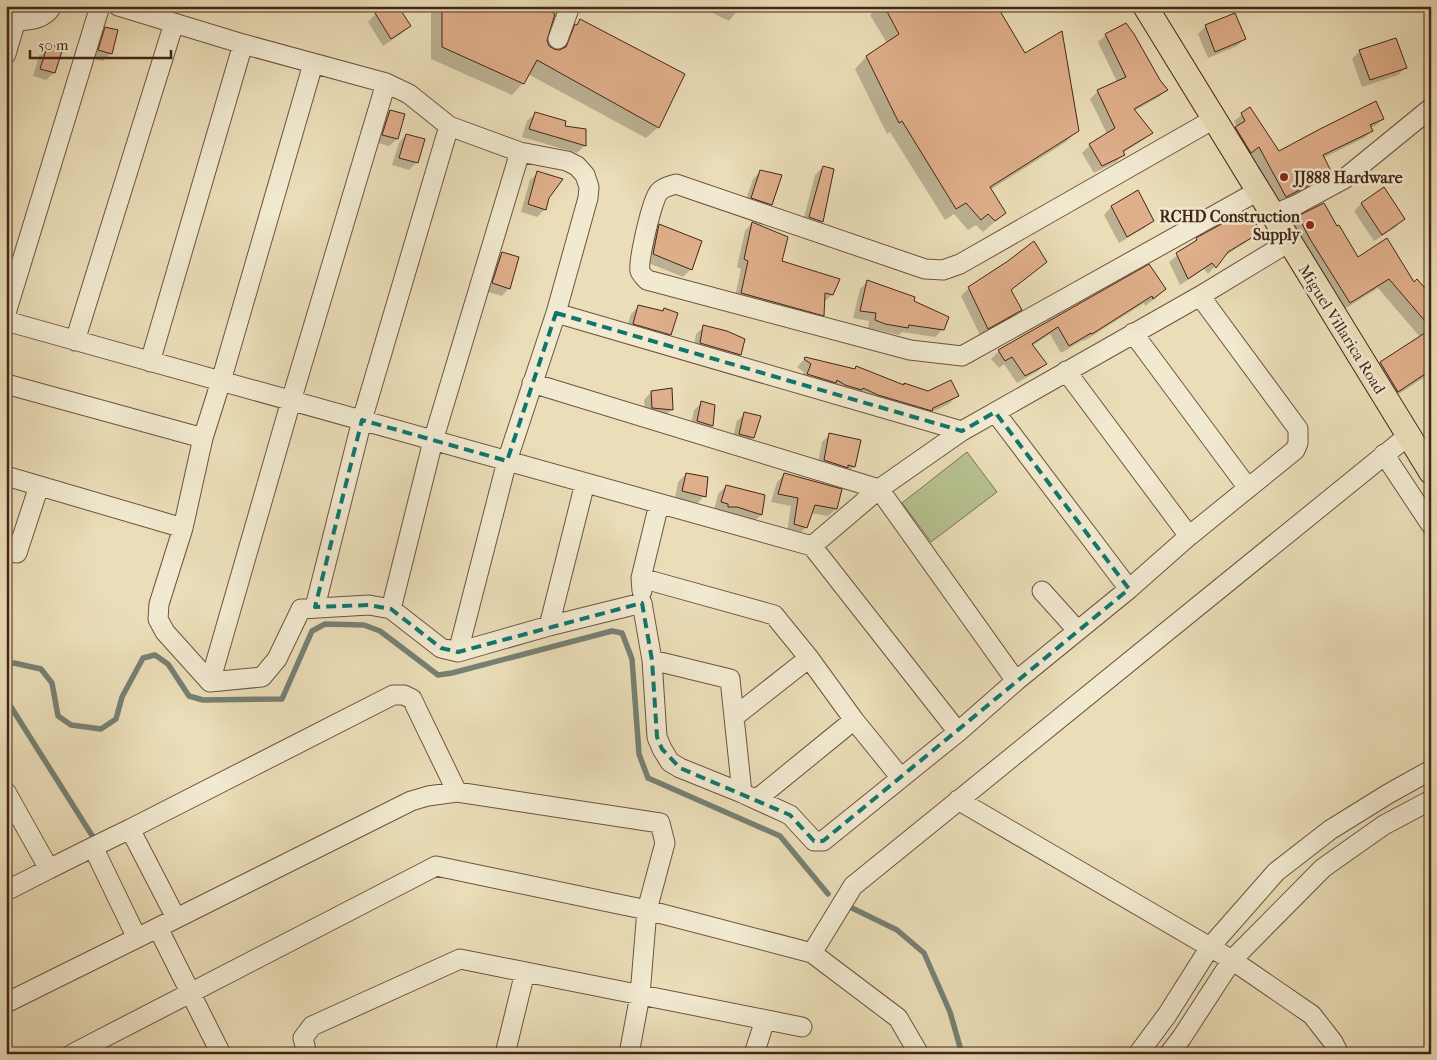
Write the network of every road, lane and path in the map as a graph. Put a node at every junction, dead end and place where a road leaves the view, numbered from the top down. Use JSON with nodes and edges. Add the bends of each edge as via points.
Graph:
{"nodes":[{"id":1,"x":52,"y":6,"type":"edge"},
{"id":2,"x":100,"y":6,"type":"edge"},
{"id":3,"x":118,"y":6,"type":"edge"},
{"id":4,"x":570,"y":6,"type":"edge"},
{"id":5,"x":1145,"y":6,"type":"edge"},
{"id":6,"x":11,"y":20,"type":"edge"},
{"id":7,"x":174,"y":23,"type":"junction"},
{"id":8,"x":558,"y":39,"type":"dead end"},
{"id":9,"x":243,"y":44,"type":"junction"},
{"id":10,"x":6,"y":54,"type":"edge"},
{"id":11,"x":313,"y":64,"type":"junction"},
{"id":12,"x":386,"y":84,"type":"junction"},
{"id":13,"x":1431,"y":108,"type":"edge"},
{"id":14,"x":1214,"y":119,"type":"junction"},
{"id":15,"x":449,"y":126,"type":"junction"},
{"id":16,"x":520,"y":152,"type":"junction"},
{"id":17,"x":1258,"y":192,"type":"junction"},
{"id":18,"x":1272,"y":216,"type":"junction"},
{"id":19,"x":1290,"y":242,"type":"junction"},
{"id":20,"x":1200,"y":296,"type":"junction"},
{"id":21,"x":6,"y":313,"type":"edge"},
{"id":22,"x":556,"y":313,"type":"junction"},
{"id":23,"x":6,"y":321,"type":"edge"},
{"id":24,"x":1134,"y":332,"type":"junction"},
{"id":25,"x":75,"y":341,"type":"junction"},
{"id":26,"x":150,"y":362,"type":"junction"},
{"id":27,"x":1066,"y":371,"type":"junction"},
{"id":28,"x":221,"y":381,"type":"junction"},
{"id":29,"x":532,"y":383,"type":"junction"},
{"id":30,"x":6,"y":384,"type":"edge"},
{"id":31,"x":291,"y":401,"type":"junction"},
{"id":32,"x":995,"y":412,"type":"junction"},
{"id":33,"x":362,"y":420,"type":"junction"},
{"id":34,"x":962,"y":431,"type":"junction"},
{"id":35,"x":1408,"y":436,"type":"junction"},
{"id":36,"x":203,"y":438,"type":"junction"},
{"id":37,"x":433,"y":441,"type":"junction"},
{"id":38,"x":1384,"y":454,"type":"junction"},
{"id":39,"x":507,"y":461,"type":"junction"},
{"id":40,"x":1431,"y":472,"type":"edge"},
{"id":41,"x":6,"y":476,"type":"edge"},
{"id":42,"x":585,"y":483,"type":"junction"},
{"id":43,"x":39,"y":486,"type":"junction"},
{"id":44,"x":1248,"y":488,"type":"junction"},
{"id":45,"x":879,"y":489,"type":"junction"},
{"id":46,"x":659,"y":504,"type":"junction"},
{"id":47,"x":1431,"y":525,"type":"edge"},
{"id":48,"x":183,"y":528,"type":"junction"},
{"id":49,"x":1189,"y":536,"type":"junction"},
{"id":50,"x":812,"y":546,"type":"junction"},
{"id":51,"x":6,"y":550,"type":"edge"},
{"id":52,"x":641,"y":578,"type":"junction"},
{"id":53,"x":1130,"y":589,"type":"junction"},
{"id":54,"x":1042,"y":590,"type":"dead end"},
{"id":55,"x":642,"y":603,"type":"junction"},
{"id":56,"x":315,"y":607,"type":"junction"},
{"id":57,"x":391,"y":609,"type":"junction"},
{"id":58,"x":549,"y":626,"type":"junction"},
{"id":59,"x":1077,"y":630,"type":"junction"},
{"id":60,"x":458,"y":652,"type":"junction"},
{"id":61,"x":809,"y":658,"type":"junction"},
{"id":62,"x":652,"y":660,"type":"junction"},
{"id":63,"x":1016,"y":681,"type":"junction"},
{"id":64,"x":210,"y":682,"type":"junction"},
{"id":65,"x":734,"y":717,"type":"junction"},
{"id":66,"x":854,"y":720,"type":"junction"},
{"id":67,"x":958,"y":732,"type":"junction"},
{"id":68,"x":1431,"y":770,"type":"edge"},
{"id":69,"x":901,"y":778,"type":"junction"},
{"id":70,"x":6,"y":792,"type":"edge"},
{"id":71,"x":457,"y":792,"type":"junction"},
{"id":72,"x":750,"y":796,"type":"junction"},
{"id":73,"x":958,"y":800,"type":"junction"},
{"id":74,"x":1431,"y":800,"type":"edge"},
{"id":75,"x":130,"y":829,"type":"junction"},
{"id":76,"x":93,"y":847,"type":"junction"},
{"id":77,"x":49,"y":869,"type":"junction"},
{"id":78,"x":6,"y":891,"type":"edge"},
{"id":79,"x":647,"y":910,"type":"junction"},
{"id":80,"x":176,"y":918,"type":"junction"},
{"id":81,"x":158,"y":928,"type":"junction"},
{"id":82,"x":137,"y":938,"type":"junction"},
{"id":83,"x":1210,"y":947,"type":"junction"},
{"id":84,"x":812,"y":953,"type":"junction"},
{"id":85,"x":1232,"y":960,"type":"junction"},
{"id":86,"x":525,"y":972,"type":"junction"},
{"id":87,"x":190,"y":993,"type":"junction"},
{"id":88,"x":640,"y":995,"type":"junction"},
{"id":89,"x":6,"y":1003,"type":"edge"},
{"id":90,"x":765,"y":1020,"type":"junction"},
{"id":91,"x":802,"y":1027,"type":"dead end"},
{"id":92,"x":72,"y":1054,"type":"edge"},
{"id":93,"x":222,"y":1054,"type":"edge"},
{"id":94,"x":307,"y":1054,"type":"edge"},
{"id":95,"x":505,"y":1054,"type":"edge"},
{"id":96,"x":629,"y":1054,"type":"edge"},
{"id":97,"x":754,"y":1054,"type":"edge"},
{"id":98,"x":919,"y":1054,"type":"edge"},
{"id":99,"x":1138,"y":1054,"type":"edge"},
{"id":100,"x":1170,"y":1054,"type":"edge"},
{"id":101,"x":1339,"y":1054,"type":"edge"}],
"edges":[{"from":1,"to":6,"type":"street","via":[[35,19]]},
{"from":2,"to":21,"type":"street"},
{"from":3,"to":7,"type":"street"},
{"from":4,"to":8,"type":"street"},
{"from":5,"to":14,"type":"main road","name":"Miguel Villarica Road"},
{"from":6,"to":10,"type":"street"},
{"from":7,"to":9,"type":"street"},
{"from":7,"to":25,"type":"street"},
{"from":9,"to":11,"type":"street"},
{"from":9,"to":26,"type":"street"},
{"from":11,"to":12,"type":"street"},
{"from":11,"to":28,"type":"street"},
{"from":12,"to":15,"type":"street","via":[[409,94]]},
{"from":12,"to":31,"type":"street"},
{"from":13,"to":18,"type":"street","via":[[1344,180]]},
{"from":14,"to":17,"type":"main road","name":"Miguel Villarica Road"},
{"from":14,"to":17,"type":"street","via":[[960,264],[943,270],[925,269],[676,184],[658,192],[645,234],[640,272],[647,280],[910,350],[962,356]]},
{"from":15,"to":16,"type":"street"},
{"from":15,"to":33,"type":"street"},
{"from":16,"to":22,"type":"street","via":[[577,166],[589,187]]},
{"from":16,"to":37,"type":"street"},
{"from":17,"to":18,"type":"main road","name":"Miguel Villarica Road"},
{"from":18,"to":19,"type":"main road","name":"Miguel Villarica Road"},
{"from":19,"to":20,"type":"street"},
{"from":19,"to":35,"type":"main road","name":"Miguel Villarica Road"},
{"from":20,"to":24,"type":"street"},
{"from":20,"to":44,"type":"street","via":[[1298,429],[1295,450]]},
{"from":22,"to":29,"type":"street"},
{"from":22,"to":34,"type":"street"},
{"from":23,"to":25,"type":"street"},
{"from":24,"to":27,"type":"street"},
{"from":24,"to":44,"type":"street"},
{"from":25,"to":26,"type":"street"},
{"from":26,"to":28,"type":"street"},
{"from":27,"to":32,"type":"street"},
{"from":27,"to":49,"type":"street"},
{"from":28,"to":31,"type":"street"},
{"from":28,"to":36,"type":"street"},
{"from":29,"to":39,"type":"street"},
{"from":29,"to":45,"type":"street"},
{"from":30,"to":36,"type":"street"},
{"from":31,"to":33,"type":"street"},
{"from":31,"to":64,"type":"street"},
{"from":32,"to":34,"type":"street"},
{"from":32,"to":53,"type":"street"},
{"from":33,"to":37,"type":"street"},
{"from":33,"to":56,"type":"street"},
{"from":34,"to":45,"type":"street"},
{"from":35,"to":38,"type":"street"},
{"from":35,"to":40,"type":"main road","name":"Miguel Villarica Road"},
{"from":36,"to":48,"type":"street"},
{"from":37,"to":39,"type":"street"},
{"from":37,"to":57,"type":"street"},
{"from":38,"to":47,"type":"street"},
{"from":38,"to":73,"type":"street"},
{"from":39,"to":42,"type":"street"},
{"from":39,"to":60,"type":"street"},
{"from":41,"to":43,"type":"street"},
{"from":42,"to":46,"type":"street"},
{"from":42,"to":58,"type":"street"},
{"from":43,"to":48,"type":"street"},
{"from":43,"to":51,"type":"street","via":[[17,553]]},
{"from":44,"to":49,"type":"street"},
{"from":45,"to":50,"type":"street"},
{"from":45,"to":63,"type":"street"},
{"from":46,"to":50,"type":"street"},
{"from":46,"to":52,"type":"street"},
{"from":48,"to":64,"type":"street","via":[[159,604],[158,619],[165,632]]},
{"from":49,"to":53,"type":"street"},
{"from":50,"to":67,"type":"street"},
{"from":52,"to":55,"type":"street"},
{"from":52,"to":61,"type":"street","via":[[774,615]]},
{"from":53,"to":59,"type":"street"},
{"from":54,"to":59,"type":"street"},
{"from":55,"to":58,"type":"street"},
{"from":55,"to":62,"type":"street"},
{"from":56,"to":57,"type":"street","via":[[368,605]]},
{"from":56,"to":64,"type":"street","via":[[301,609],[277,659],[262,677]]},
{"from":57,"to":60,"type":"street","via":[[441,648]]},
{"from":58,"to":60,"type":"street"},
{"from":59,"to":63,"type":"street"},
{"from":61,"to":65,"type":"street"},
{"from":61,"to":66,"type":"street"},
{"from":62,"to":65,"type":"street","via":[[730,679]]},
{"from":62,"to":72,"type":"street","via":[[657,737],[670,762]]},
{"from":63,"to":67,"type":"street"},
{"from":65,"to":72,"type":"street"},
{"from":66,"to":69,"type":"street"},
{"from":66,"to":72,"type":"street"},
{"from":67,"to":69,"type":"street"},
{"from":68,"to":83,"type":"street","via":[[1330,830],[1276,872]]},
{"from":69,"to":72,"type":"street","via":[[823,841],[814,841],[790,816]]},
{"from":70,"to":77,"type":"street"},
{"from":71,"to":75,"type":"street","via":[[412,699],[404,694],[393,695]]},
{"from":71,"to":79,"type":"street","via":[[660,823],[665,843]]},
{"from":71,"to":80,"type":"street","via":[[411,801]]},
{"from":73,"to":83,"type":"street"},
{"from":73,"to":84,"type":"street","via":[[853,886]]},
{"from":74,"to":85,"type":"street","via":[[1384,825],[1323,868]]},
{"from":75,"to":76,"type":"street"},
{"from":75,"to":80,"type":"street"},
{"from":76,"to":77,"type":"street"},
{"from":76,"to":82,"type":"street"},
{"from":77,"to":78,"type":"street"},
{"from":79,"to":84,"type":"street"},
{"from":79,"to":87,"type":"street","via":[[436,866]]},
{"from":79,"to":88,"type":"street"},
{"from":80,"to":81,"type":"street"},
{"from":81,"to":82,"type":"street"},
{"from":81,"to":87,"type":"street"},
{"from":82,"to":89,"type":"street"},
{"from":83,"to":85,"type":"street"},
{"from":83,"to":99,"type":"street"},
{"from":84,"to":98,"type":"street","via":[[898,1018]]},
{"from":85,"to":100,"type":"street"},
{"from":85,"to":101,"type":"street","via":[[1312,1015]]},
{"from":86,"to":88,"type":"street"},
{"from":86,"to":94,"type":"street","via":[[460,959],[312,1026],[303,1038]]},
{"from":86,"to":95,"type":"street"},
{"from":87,"to":92,"type":"street"},
{"from":87,"to":93,"type":"street"},
{"from":88,"to":90,"type":"street"},
{"from":88,"to":96,"type":"street"},
{"from":90,"to":91,"type":"street"},
{"from":90,"to":97,"type":"street"}]}
